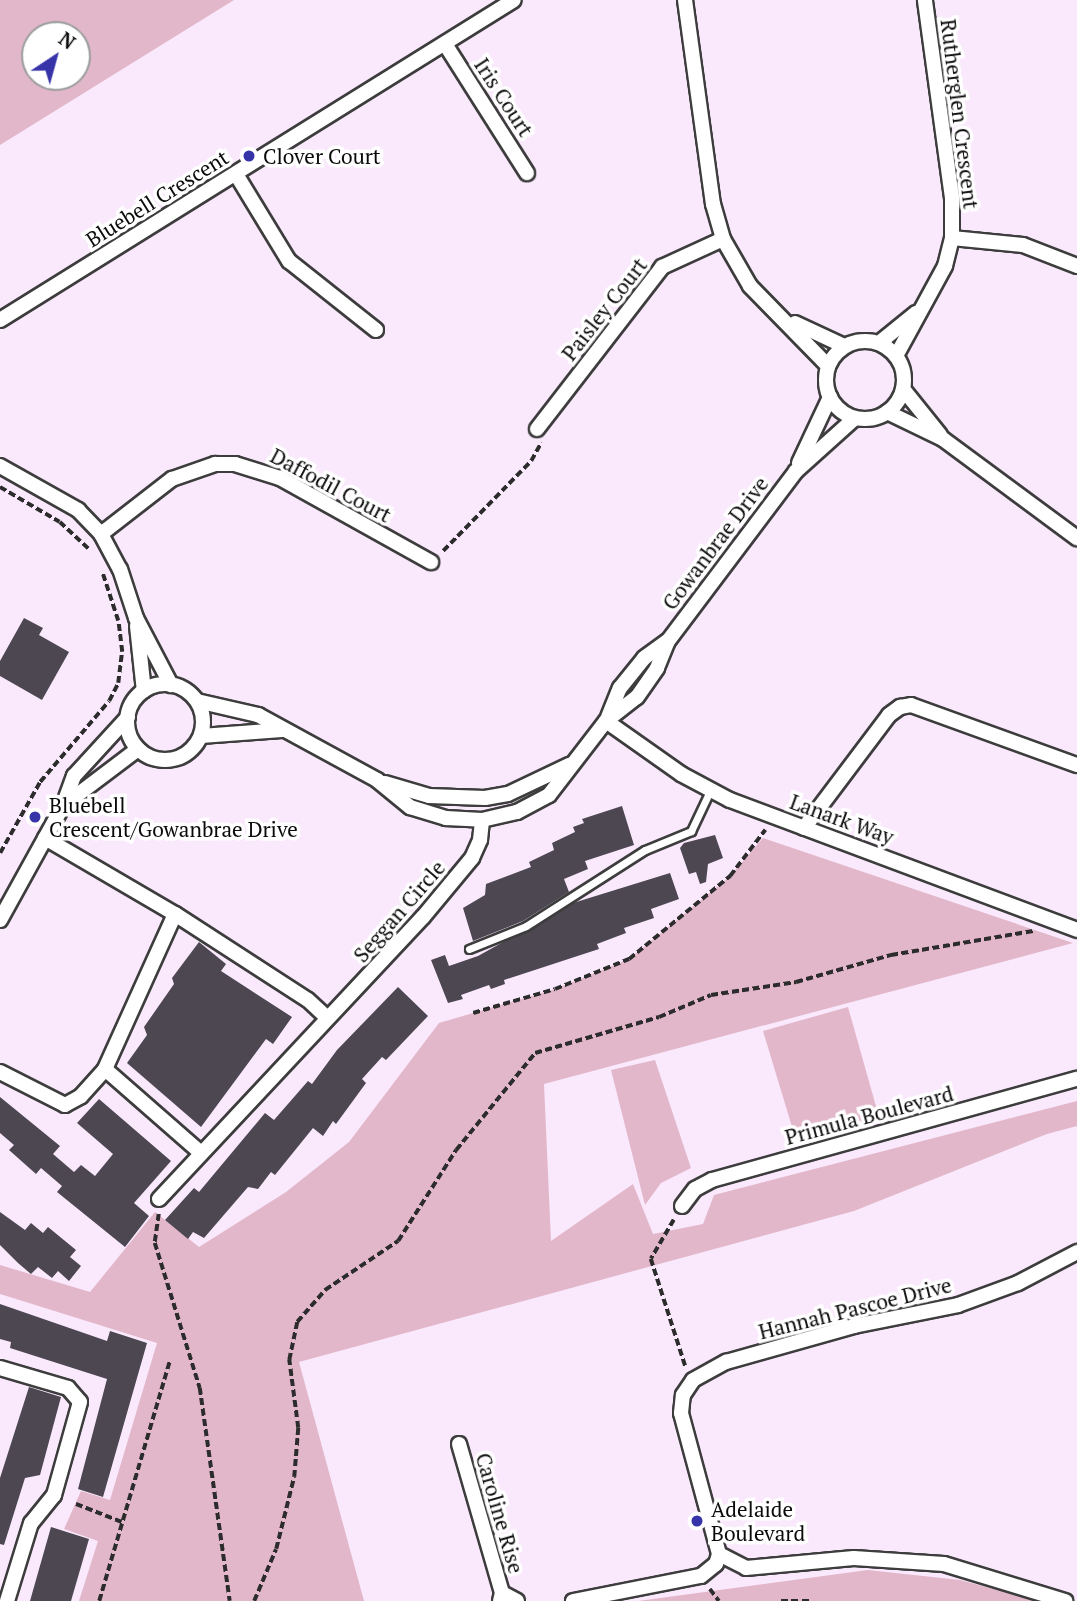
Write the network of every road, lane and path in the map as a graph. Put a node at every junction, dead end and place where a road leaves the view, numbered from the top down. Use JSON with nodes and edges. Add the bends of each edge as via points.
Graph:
{"nodes":[{"id":1,"x":514,"y":0,"type":"edge"},
{"id":2,"x":685,"y":0,"type":"edge"},
{"id":3,"x":925,"y":0,"type":"edge"},
{"id":4,"x":445,"y":44,"type":"junction"},
{"id":5,"x":527,"y":173,"type":"dead end"},
{"id":6,"x":236,"y":174,"type":"junction"},
{"id":7,"x":952,"y":237,"type":"junction"},
{"id":8,"x":723,"y":239,"type":"junction"},
{"id":9,"x":1077,"y":266,"type":"edge"},
{"id":10,"x":921,"y":310,"type":"junction"},
{"id":11,"x":778,"y":313,"type":"junction"},
{"id":12,"x":0,"y":320,"type":"edge"},
{"id":13,"x":376,"y":330,"type":"dead end"},
{"id":14,"x":879,"y":343,"type":"junction"},
{"id":15,"x":844,"y":346,"type":"junction"},
{"id":16,"x":896,"y":356,"type":"junction"},
{"id":17,"x":828,"y":366,"type":"junction"},
{"id":18,"x":903,"y":389,"type":"junction"},
{"id":19,"x":830,"y":397,"type":"junction"},
{"id":20,"x":887,"y":412,"type":"junction"},
{"id":21,"x":855,"y":418,"type":"junction"},
{"id":22,"x":537,"y":429,"type":"joint"},
{"id":23,"x":943,"y":439,"type":"junction"},
{"id":24,"x":0,"y":466,"type":"edge"},
{"id":25,"x":796,"y":471,"type":"junction"},
{"id":26,"x":0,"y":488,"type":"edge"},
{"id":27,"x":102,"y":534,"type":"junction"},
{"id":28,"x":1077,"y":538,"type":"edge"},
{"id":29,"x":431,"y":562,"type":"joint"},
{"id":30,"x":136,"y":618,"type":"junction"},
{"id":31,"x":171,"y":685,"type":"junction"},
{"id":32,"x":144,"y":691,"type":"junction"},
{"id":33,"x":197,"y":701,"type":"junction"},
{"id":34,"x":128,"y":717,"type":"junction"},
{"id":35,"x":607,"y":721,"type":"junction"},
{"id":36,"x":284,"y":730,"type":"junction"},
{"id":37,"x":201,"y":736,"type":"junction"},
{"id":38,"x":138,"y":749,"type":"junction"},
{"id":39,"x":573,"y":763,"type":"junction"},
{"id":40,"x":1077,"y":765,"type":"edge"},
{"id":41,"x":377,"y":780,"type":"junction"},
{"id":42,"x":710,"y":791,"type":"junction"},
{"id":43,"x":63,"y":806,"type":"junction"},
{"id":44,"x":770,"y":814,"type":"junction"},
{"id":45,"x":482,"y":820,"type":"junction"},
{"id":46,"x":804,"y":828,"type":"junction"},
{"id":47,"x":45,"y":838,"type":"junction"},
{"id":48,"x":0,"y":853,"type":"edge"},
{"id":49,"x":175,"y":914,"type":"junction"},
{"id":50,"x":1051,"y":919,"type":"junction"},
{"id":51,"x":0,"y":920,"type":"edge"},
{"id":52,"x":1077,"y":930,"type":"edge"},
{"id":53,"x":469,"y":949,"type":"dead end"},
{"id":54,"x":473,"y":1013,"type":"dead end"},
{"id":55,"x":327,"y":1018,"type":"junction"},
{"id":56,"x":105,"y":1069,"type":"junction"},
{"id":57,"x":0,"y":1072,"type":"edge"},
{"id":58,"x":1077,"y":1079,"type":"edge"},
{"id":59,"x":201,"y":1153,"type":"junction"},
{"id":60,"x":159,"y":1199,"type":"joint"},
{"id":61,"x":682,"y":1206,"type":"joint"},
{"id":62,"x":1077,"y":1252,"type":"edge"},
{"id":63,"x":170,"y":1360,"type":"dead end"},
{"id":64,"x":0,"y":1368,"type":"edge"},
{"id":65,"x":691,"y":1383,"type":"junction"},
{"id":66,"x":459,"y":1444,"type":"dead end"},
{"id":67,"x":76,"y":1504,"type":"dead end"},
{"id":68,"x":122,"y":1522,"type":"junction"},
{"id":69,"x":719,"y":1554,"type":"junction"},
{"id":70,"x":501,"y":1597,"type":"edge"},
{"id":71,"x":7,"y":1601,"type":"edge"},
{"id":72,"x":99,"y":1601,"type":"edge"},
{"id":73,"x":230,"y":1601,"type":"edge"},
{"id":74,"x":254,"y":1601,"type":"edge"},
{"id":75,"x":517,"y":1601,"type":"edge"},
{"id":76,"x":573,"y":1601,"type":"edge"},
{"id":77,"x":781,"y":1601,"type":"edge"},
{"id":78,"x":809,"y":1601,"type":"edge"},
{"id":79,"x":1065,"y":1601,"type":"edge"}],
"edges":[{"from":1,"to":4,"type":"street","name":"Bluebell Crescent"},
{"from":2,"to":8,"type":"street","via":[[713,204]]},
{"from":3,"to":7,"type":"street","name":"Rutherglen Crescent","via":[[952,198]]},
{"from":4,"to":5,"type":"street","name":"Iris Court"},
{"from":4,"to":6,"type":"street","name":"Bluebell Crescent"},
{"from":6,"to":12,"type":"street","name":"Bluebell Crescent"},
{"from":6,"to":13,"type":"street","via":[[289,261]]},
{"from":7,"to":9,"type":"street","via":[[1023,245]]},
{"from":7,"to":10,"type":"street","name":"Rutherglen Crescent","via":[[945,266]]},
{"from":8,"to":11,"type":"street","via":[[750,286]]},
{"from":8,"to":22,"type":"street","name":"Paisley Court","via":[[662,267]]},
{"from":10,"to":14,"type":"street","name":"Rutherglen Crescent"},
{"from":10,"to":16,"type":"street","name":"Rutherglen Crescent"},
{"from":11,"to":15,"type":"street"},
{"from":11,"to":17,"type":"street"},
{"from":14,"to":15,"type":"street","via":[[861,341]]},
{"from":14,"to":16,"type":"street"},
{"from":15,"to":17,"type":"street"},
{"from":16,"to":18,"type":"street","via":[[904,372]]},
{"from":17,"to":19,"type":"street"},
{"from":18,"to":20,"type":"street"},
{"from":18,"to":23,"type":"street"},
{"from":19,"to":21,"type":"street"},
{"from":19,"to":25,"type":"street","name":"Gowanbrae Drive"},
{"from":20,"to":21,"type":"street"},
{"from":20,"to":23,"type":"street"},
{"from":21,"to":25,"type":"street","name":"Gowanbrae Drive"},
{"from":22,"to":29,"type":"path","via":[[541,443],[531,461],[469,529]]},
{"from":23,"to":28,"type":"street"},
{"from":24,"to":27,"type":"street","via":[[78,510]]},
{"from":25,"to":35,"type":"street","name":"Gowanbrae Drive","via":[[668,640],[657,668],[637,697]]},
{"from":26,"to":48,"type":"path","via":[[60,522],[90,550],[114,609],[122,652],[118,683],[109,701],[57,758]]},
{"from":27,"to":29,"type":"street","name":"Daffodil Court","via":[[172,479],[215,464],[235,464],[280,478]]},
{"from":27,"to":30,"type":"street","via":[[120,569]]},
{"from":30,"to":31,"type":"street"},
{"from":30,"to":32,"type":"street"},
{"from":31,"to":32,"type":"street"},
{"from":31,"to":33,"type":"street"},
{"from":32,"to":34,"type":"street"},
{"from":33,"to":36,"type":"street","name":"Gowanbrae Drive","via":[[258,716]]},
{"from":33,"to":37,"type":"street"},
{"from":34,"to":38,"type":"street","via":[[131,740]]},
{"from":34,"to":43,"type":"street","via":[[74,776]]},
{"from":35,"to":39,"type":"street","name":"Gowanbrae Drive"},
{"from":35,"to":42,"type":"street","name":"Lanark Way"},
{"from":36,"to":37,"type":"street"},
{"from":36,"to":41,"type":"street","name":"Gowanbrae Drive"},
{"from":37,"to":38,"type":"street","via":[[178,758],[157,760]]},
{"from":38,"to":43,"type":"street"},
{"from":39,"to":41,"type":"street","name":"Gowanbrae Drive","via":[[508,794],[485,798],[438,797]]},
{"from":39,"to":45,"type":"street","name":"Gowanbrae Drive","via":[[550,795],[517,812]]},
{"from":40,"to":46,"type":"street","via":[[911,705],[900,707],[888,715]]},
{"from":41,"to":45,"type":"street","name":"Gowanbrae Drive","via":[[410,807],[446,818]]},
{"from":42,"to":44,"type":"street","name":"Lanark Way"},
{"from":42,"to":53,"type":"lane","via":[[691,831],[645,850],[526,926]]},
{"from":43,"to":47,"type":"street"},
{"from":44,"to":46,"type":"street","name":"Lanark Way"},
{"from":44,"to":54,"type":"path","via":[[763,838],[730,876],[629,959],[555,989]]},
{"from":45,"to":55,"type":"street","name":"Seggan Circle","via":[[472,858],[377,971]]},
{"from":46,"to":50,"type":"street","name":"Lanark Way"},
{"from":47,"to":49,"type":"street"},
{"from":47,"to":51,"type":"street"},
{"from":49,"to":55,"type":"street","via":[[309,1000]]},
{"from":49,"to":56,"type":"street"},
{"from":50,"to":52,"type":"street","name":"Lanark Way"},
{"from":50,"to":74,"type":"path","via":[[1029,933],[999,940],[891,955],[796,982],[711,995],[659,1017],[535,1053],[456,1150],[398,1241],[325,1290],[297,1322],[289,1360],[298,1428],[294,1477],[276,1549]]},
{"from":55,"to":59,"type":"street","name":"Seggan Circle"},
{"from":56,"to":57,"type":"street","via":[[81,1096],[65,1105]]},
{"from":56,"to":59,"type":"street"},
{"from":58,"to":61,"type":"street","name":"Primula Boulevard","via":[[712,1180],[695,1189]]},
{"from":59,"to":60,"type":"street","name":"Seggan Circle"},
{"from":60,"to":73,"type":"path","via":[[155,1243],[200,1388]]},
{"from":61,"to":65,"type":"path","via":[[651,1259]]},
{"from":62,"to":65,"type":"street","name":"Hannah Pascoe Drive","via":[[971,1301],[855,1326],[726,1363]]},
{"from":63,"to":68,"type":"path"},
{"from":64,"to":71,"type":"street","via":[[68,1388],[80,1402],[54,1495],[31,1523]]},
{"from":65,"to":69,"type":"street","via":[[681,1413]]},
{"from":66,"to":70,"type":"street","name":"Caroline Rise"},
{"from":67,"to":68,"type":"path"},
{"from":68,"to":72,"type":"path"},
{"from":69,"to":76,"type":"street","via":[[716,1564],[701,1576]]},
{"from":69,"to":79,"type":"street","via":[[746,1569],[853,1558],[944,1564]]},
{"from":70,"to":75,"type":"street"},
{"from":77,"to":78,"type":"path"}]}
